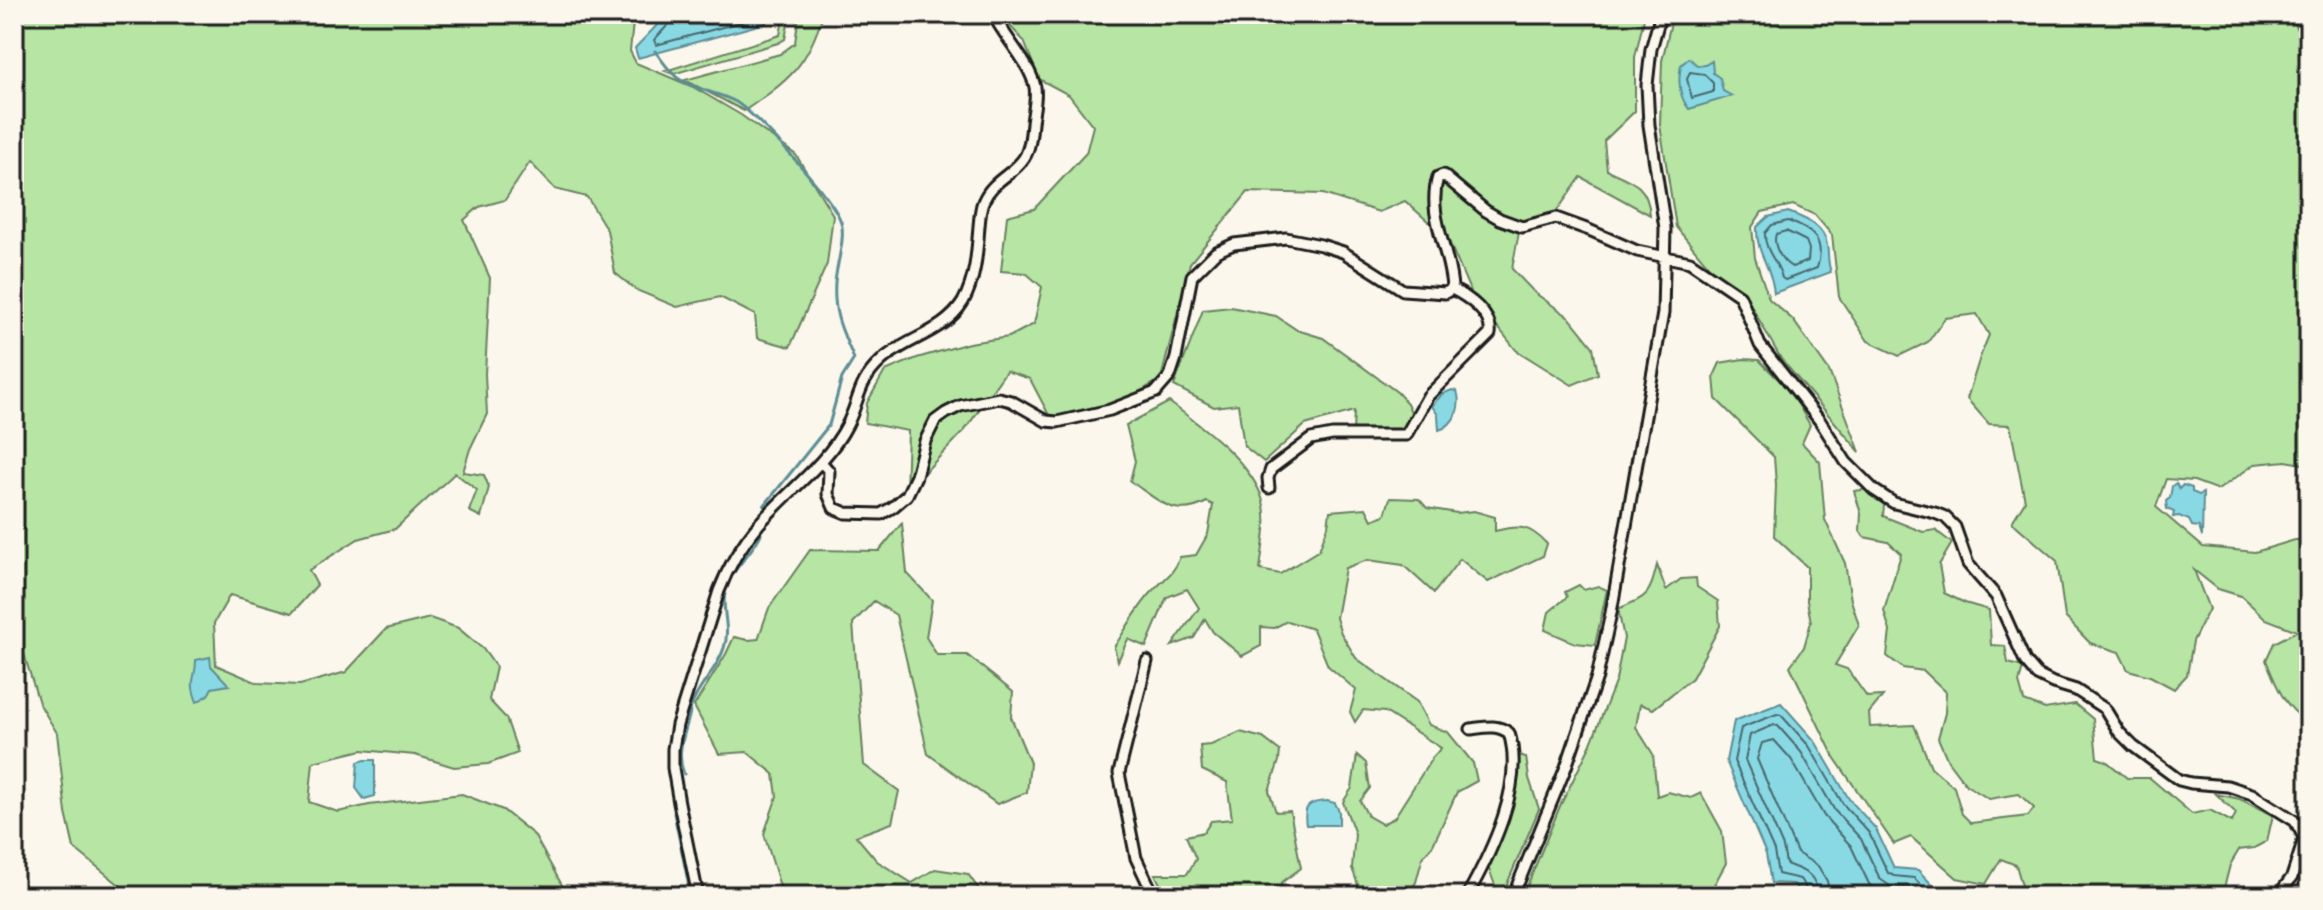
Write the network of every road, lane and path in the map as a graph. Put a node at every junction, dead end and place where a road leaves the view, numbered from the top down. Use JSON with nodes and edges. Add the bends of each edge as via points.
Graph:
{"nodes":[{"id":1,"x":993,"y":14,"type":"edge"},
{"id":2,"x":1084,"y":14,"type":"edge"},
{"id":3,"x":1110,"y":14,"type":"edge"},
{"id":4,"x":1661,"y":14,"type":"edge"},
{"id":5,"x":1665,"y":255,"type":"junction"},
{"id":6,"x":1452,"y":289,"type":"junction"},
{"id":7,"x":821,"y":462,"type":"junction"},
{"id":8,"x":1269,"y":488,"type":"dead end"},
{"id":9,"x":1147,"y":661,"type":"dead end"},
{"id":10,"x":1471,"y":729,"type":"dead end"},
{"id":11,"x":698,"y":896,"type":"edge"},
{"id":12,"x":1154,"y":896,"type":"edge"},
{"id":13,"x":1467,"y":896,"type":"edge"},
{"id":14,"x":1513,"y":896,"type":"edge"},
{"id":15,"x":2278,"y":896,"type":"edge"}],
"edges":[{"from":1,"to":7,"type":"street","via":[[1035,89],[1026,156],[1001,177],[982,204],[975,269],[961,304],[948,320],[902,346],[867,376],[847,425]]},
{"from":2,"to":3,"type":"street"},
{"from":4,"to":5,"type":"street","via":[[1647,85]]},
{"from":5,"to":6,"type":"street","via":[[1637,251],[1556,218],[1522,227],[1486,211],[1443,175],[1438,177],[1434,203]]},
{"from":5,"to":14,"type":"street","via":[[1663,313],[1597,677]]},
{"from":5,"to":15,"type":"street","via":[[1690,262],[1740,296],[1760,345],[1846,462],[1874,490],[1894,503],[1945,517],[1955,527],[1968,564],[1996,596],[2025,661],[2037,675],[2076,690],[2105,709],[2133,746],[2179,780],[2252,794],[2295,821],[2304,837],[2302,846],[2292,877]]},
{"from":6,"to":7,"type":"street","via":[[1403,290],[1343,252],[1321,245],[1286,238],[1234,244],[1216,252],[1192,276],[1176,358],[1156,392],[1057,422],[999,398],[960,406],[935,421],[907,495],[881,514],[834,508],[828,494],[829,471]]},
{"from":6,"to":8,"type":"street","via":[[1467,296],[1488,319],[1490,334],[1428,396],[1406,435],[1311,439],[1271,469]]},
{"from":7,"to":11,"type":"street","via":[[758,526],[726,571],[677,725],[673,768]]},
{"from":9,"to":12,"type":"street","via":[[1119,773],[1136,858]]},
{"from":10,"to":13,"type":"street","via":[[1491,726],[1509,733],[1515,761],[1499,827]]}]}
